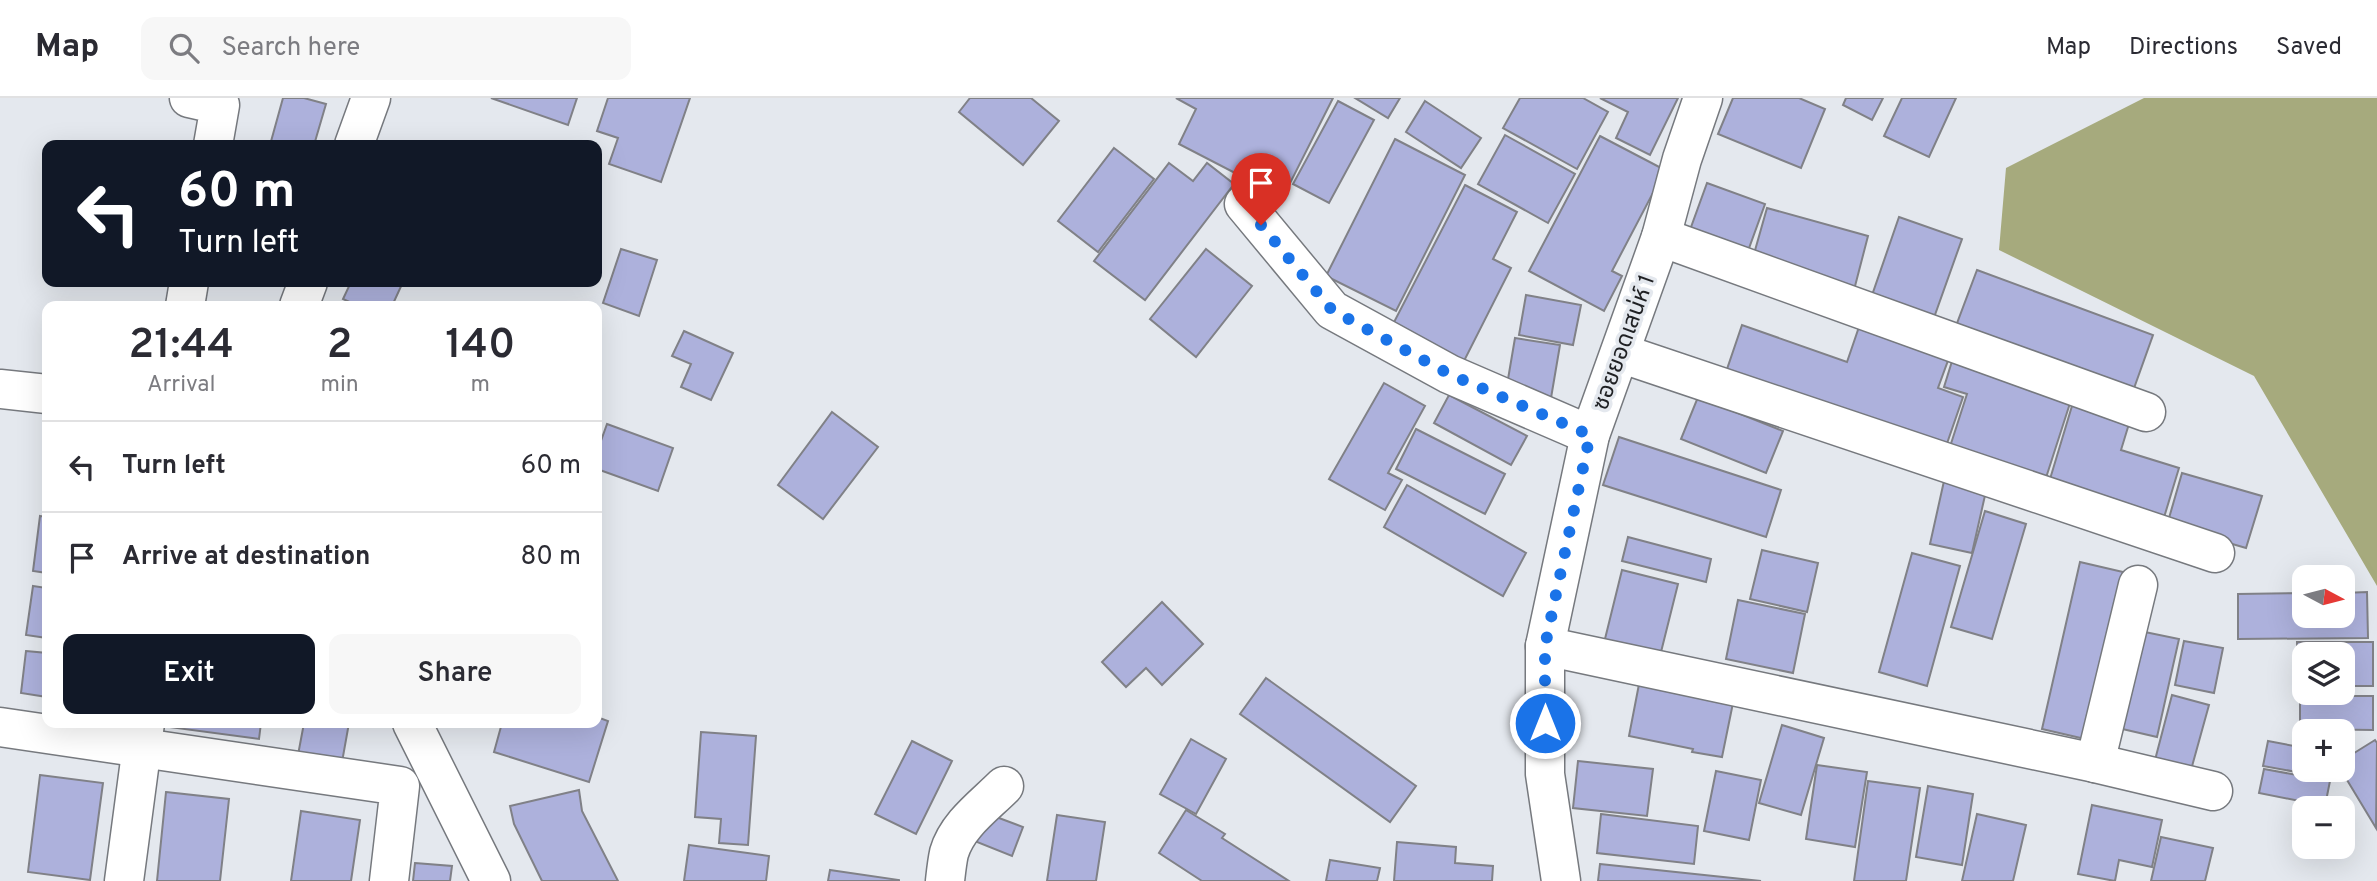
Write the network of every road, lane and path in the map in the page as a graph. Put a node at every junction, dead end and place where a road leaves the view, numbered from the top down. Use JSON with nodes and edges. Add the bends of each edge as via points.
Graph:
{"nodes":[{"id":1,"x":189,"y":98,"type":"edge"},
{"id":2,"x":371,"y":98,"type":"edge"},
{"id":3,"x":1703,"y":98,"type":"edge"},
{"id":4,"x":214,"y":140,"type":"edge"},
{"id":5,"x":356,"y":140,"type":"edge"},
{"id":6,"x":1244,"y":204,"type":"dead end"},
{"id":7,"x":1661,"y":237,"type":"junction"},
{"id":8,"x":1620,"y":353,"type":"junction"},
{"id":9,"x":0,"y":388,"type":"edge"},
{"id":10,"x":42,"y":393,"type":"edge"},
{"id":11,"x":2146,"y":412,"type":"dead end"},
{"id":12,"x":1590,"y":435,"type":"junction"},
{"id":13,"x":2215,"y":553,"type":"dead end"},
{"id":14,"x":2138,"y":585,"type":"dead end"},
{"id":15,"x":1545,"y":646,"type":"junction"},
{"id":16,"x":0,"y":727,"type":"edge"},
{"id":17,"x":414,"y":728,"type":"edge"},
{"id":18,"x":143,"y":735,"type":"edge"},
{"id":19,"x":2095,"y":764,"type":"junction"},
{"id":20,"x":1004,"y":786,"type":"dead end"},
{"id":21,"x":2213,"y":791,"type":"dead end"},
{"id":22,"x":124,"y":881,"type":"edge"},
{"id":23,"x":389,"y":881,"type":"edge"},
{"id":24,"x":491,"y":881,"type":"edge"},
{"id":25,"x":945,"y":881,"type":"edge"},
{"id":26,"x":1561,"y":881,"type":"edge"}],
"edges":[{"from":1,"to":4,"type":"street","via":[[220,105]]},
{"from":2,"to":5,"type":"street"},
{"from":3,"to":7,"type":"street","name":"ซอยยอดเสน่ห์ 1"},
{"from":6,"to":12,"type":"street","via":[[1332,310],[1449,374]]},
{"from":7,"to":8,"type":"street","name":"ซอยยอดเสน่ห์ 1"},
{"from":7,"to":11,"type":"street"},
{"from":8,"to":12,"type":"street","name":"ซอยยอดเสน่ห์ 1"},
{"from":8,"to":13,"type":"street"},
{"from":9,"to":10,"type":"street"},
{"from":12,"to":15,"type":"street","name":"ซอยยอดเสน่ห์ 1"},
{"from":14,"to":19,"type":"street"},
{"from":15,"to":19,"type":"street"},
{"from":15,"to":26,"type":"street","name":"ซอยยอดเสน่ห์ 1","via":[[1545,774]]},
{"from":16,"to":18,"type":"street"},
{"from":17,"to":24,"type":"street"},
{"from":18,"to":22,"type":"street"},
{"from":18,"to":23,"type":"street","via":[[400,786]]},
{"from":19,"to":21,"type":"street"},
{"from":20,"to":25,"type":"street","via":[[954,840]]}]}
